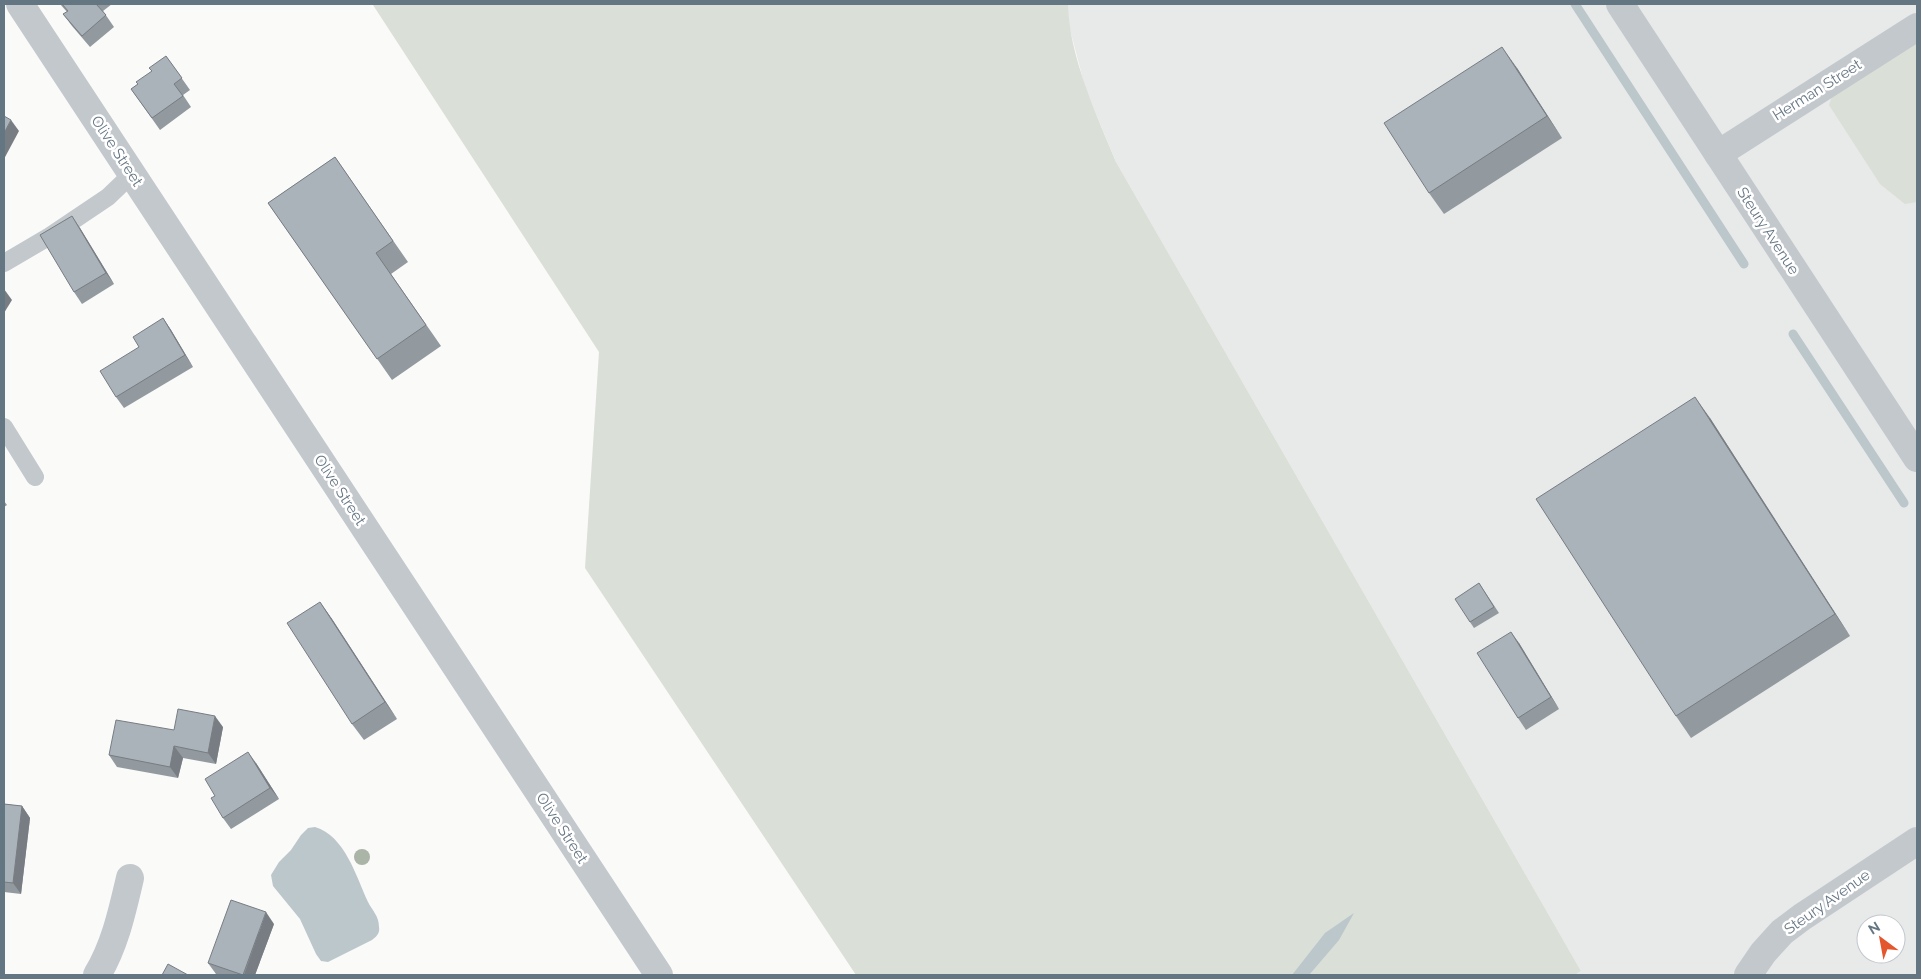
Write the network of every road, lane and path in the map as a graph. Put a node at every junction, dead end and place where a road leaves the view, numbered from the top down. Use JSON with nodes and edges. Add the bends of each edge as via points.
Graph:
{"nodes":[{"id":1,"x":20,"y":4,"type":"edge"},
{"id":2,"x":1620,"y":4,"type":"edge"},
{"id":3,"x":1917,"y":27,"type":"edge"},
{"id":4,"x":1718,"y":154,"type":"junction"},
{"id":5,"x":132,"y":174,"type":"junction"},
{"id":6,"x":4,"y":263,"type":"edge"},
{"id":7,"x":4,"y":426,"type":"edge"},
{"id":8,"x":1917,"y":458,"type":"edge"},
{"id":9,"x":35,"y":477,"type":"dead end"},
{"id":10,"x":1917,"y":840,"type":"edge"},
{"id":11,"x":130,"y":878,"type":"dead end"},
{"id":12,"x":97,"y":975,"type":"edge"},
{"id":13,"x":659,"y":975,"type":"edge"},
{"id":14,"x":1748,"y":975,"type":"edge"}],
"edges":[{"from":1,"to":5,"type":"street","name":"Olive Street"},
{"from":2,"to":4,"type":"street","name":"Steury Avenue"},
{"from":3,"to":4,"type":"street","name":"Herman Street"},
{"from":4,"to":8,"type":"street","name":"Steury Avenue"},
{"from":5,"to":6,"type":"lane","via":[[101,202]]},
{"from":5,"to":13,"type":"street","name":"Olive Street"},
{"from":7,"to":9,"type":"lane"},
{"from":10,"to":14,"type":"street","name":"Steury Avenue","via":[[1782,932],[1762,952]]},
{"from":11,"to":12,"type":"street","via":[[118,927]]}]}
